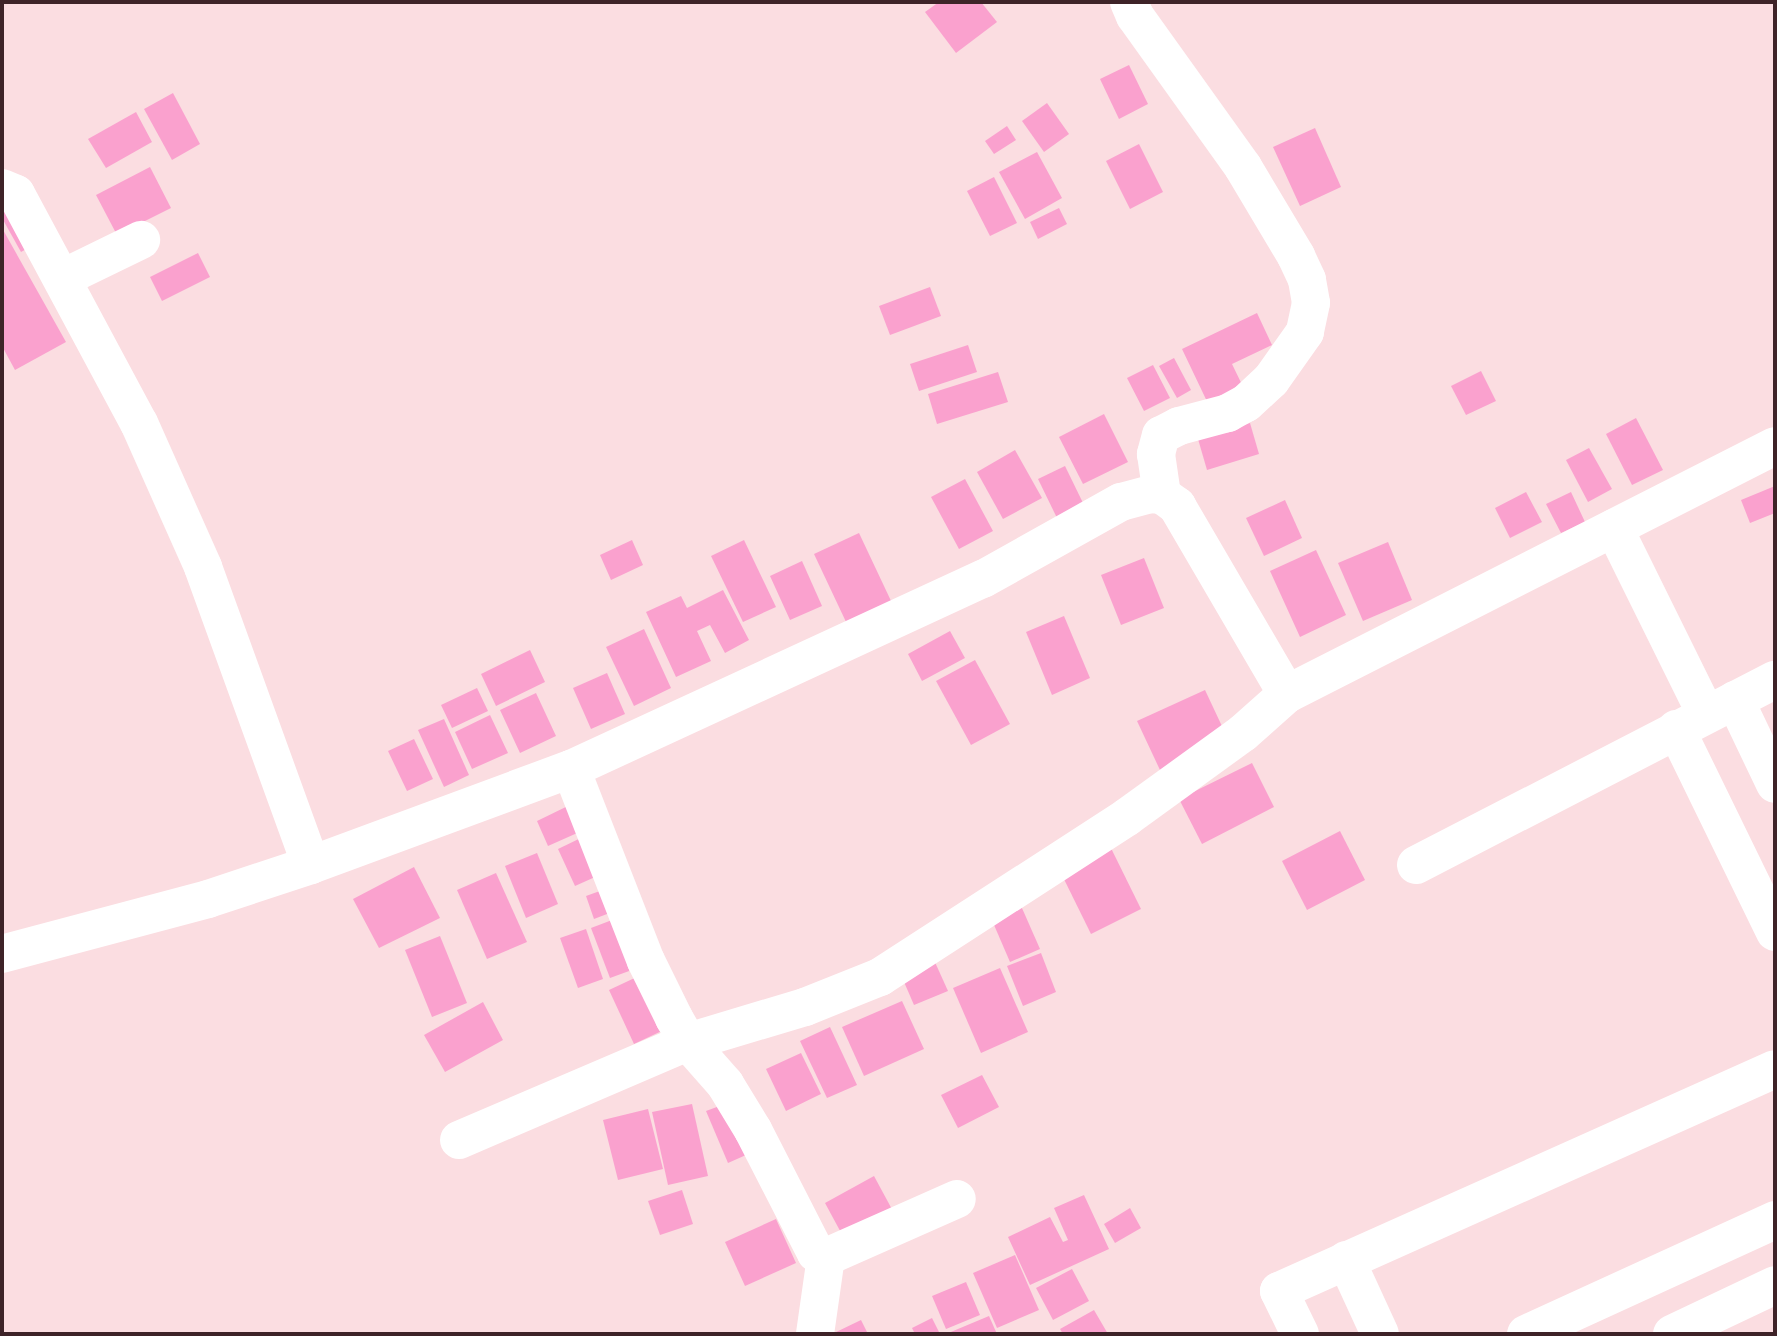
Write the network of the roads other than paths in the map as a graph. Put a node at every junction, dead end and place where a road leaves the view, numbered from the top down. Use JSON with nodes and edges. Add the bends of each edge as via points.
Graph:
{"nodes":[{"id":1,"x":1129,"y":2,"type":"edge"},
{"id":2,"x":2,"y":188,"type":"edge"},
{"id":3,"x":141,"y":240,"type":"dead end"},
{"id":4,"x":63,"y":278,"type":"junction"},
{"id":5,"x":1775,"y":446,"type":"edge"},
{"id":6,"x":1162,"y":495,"type":"junction"},
{"id":7,"x":1614,"y":528,"type":"junction"},
{"id":8,"x":1775,"y":680,"type":"edge"},
{"id":9,"x":1287,"y":694,"type":"junction"},
{"id":10,"x":1706,"y":714,"type":"junction"},
{"id":11,"x":571,"y":769,"type":"junction"},
{"id":12,"x":1775,"y":784,"type":"edge"},
{"id":13,"x":311,"y":865,"type":"junction"},
{"id":14,"x":1416,"y":865,"type":"dead end"},
{"id":15,"x":1775,"y":932,"type":"edge"},
{"id":16,"x":2,"y":954,"type":"edge"},
{"id":17,"x":688,"y":1042,"type":"junction"},
{"id":18,"x":1775,"y":1069,"type":"edge"},
{"id":19,"x":459,"y":1140,"type":"dead end"},
{"id":20,"x":957,"y":1199,"type":"dead end"},
{"id":21,"x":1775,"y":1220,"type":"edge"},
{"id":22,"x":826,"y":1257,"type":"junction"},
{"id":23,"x":1346,"y":1260,"type":"junction"},
{"id":24,"x":1775,"y":1285,"type":"edge"},
{"id":25,"x":815,"y":1334,"type":"edge"},
{"id":26,"x":1300,"y":1334,"type":"edge"},
{"id":27,"x":1380,"y":1334,"type":"edge"},
{"id":28,"x":1525,"y":1334,"type":"edge"},
{"id":29,"x":1672,"y":1334,"type":"edge"}],
"edges":[{"from":1,"to":6,"type":"street","via":[[1243,167],[1296,256],[1311,303],[1304,332],[1271,380],[1246,403],[1161,435],[1156,454]]},
{"from":2,"to":4,"type":"street","via":[[16,194]]},
{"from":3,"to":4,"type":"street"},
{"from":4,"to":13,"type":"street","via":[[139,423],[203,567]]},
{"from":5,"to":7,"type":"street"},
{"from":6,"to":9,"type":"street","via":[[1177,506]]},
{"from":6,"to":11,"type":"street","via":[[1121,502],[983,579]]},
{"from":7,"to":9,"type":"street"},
{"from":7,"to":10,"type":"street"},
{"from":8,"to":10,"type":"street"},
{"from":9,"to":17,"type":"street","via":[[1243,733],[1126,817],[880,977],[805,1007]]},
{"from":10,"to":12,"type":"street"},
{"from":10,"to":14,"type":"street"},
{"from":10,"to":15,"type":"street"},
{"from":11,"to":13,"type":"street"},
{"from":11,"to":17,"type":"street","via":[[646,961]]},
{"from":13,"to":16,"type":"street"},
{"from":17,"to":19,"type":"street"},
{"from":17,"to":22,"type":"street","via":[[725,1083],[813,1249]]},
{"from":18,"to":23,"type":"street"},
{"from":20,"to":22,"type":"street"},
{"from":21,"to":28,"type":"street"},
{"from":22,"to":25,"type":"street"},
{"from":23,"to":26,"type":"street","via":[[1279,1291]]},
{"from":23,"to":27,"type":"street"},
{"from":24,"to":29,"type":"street"}]}
